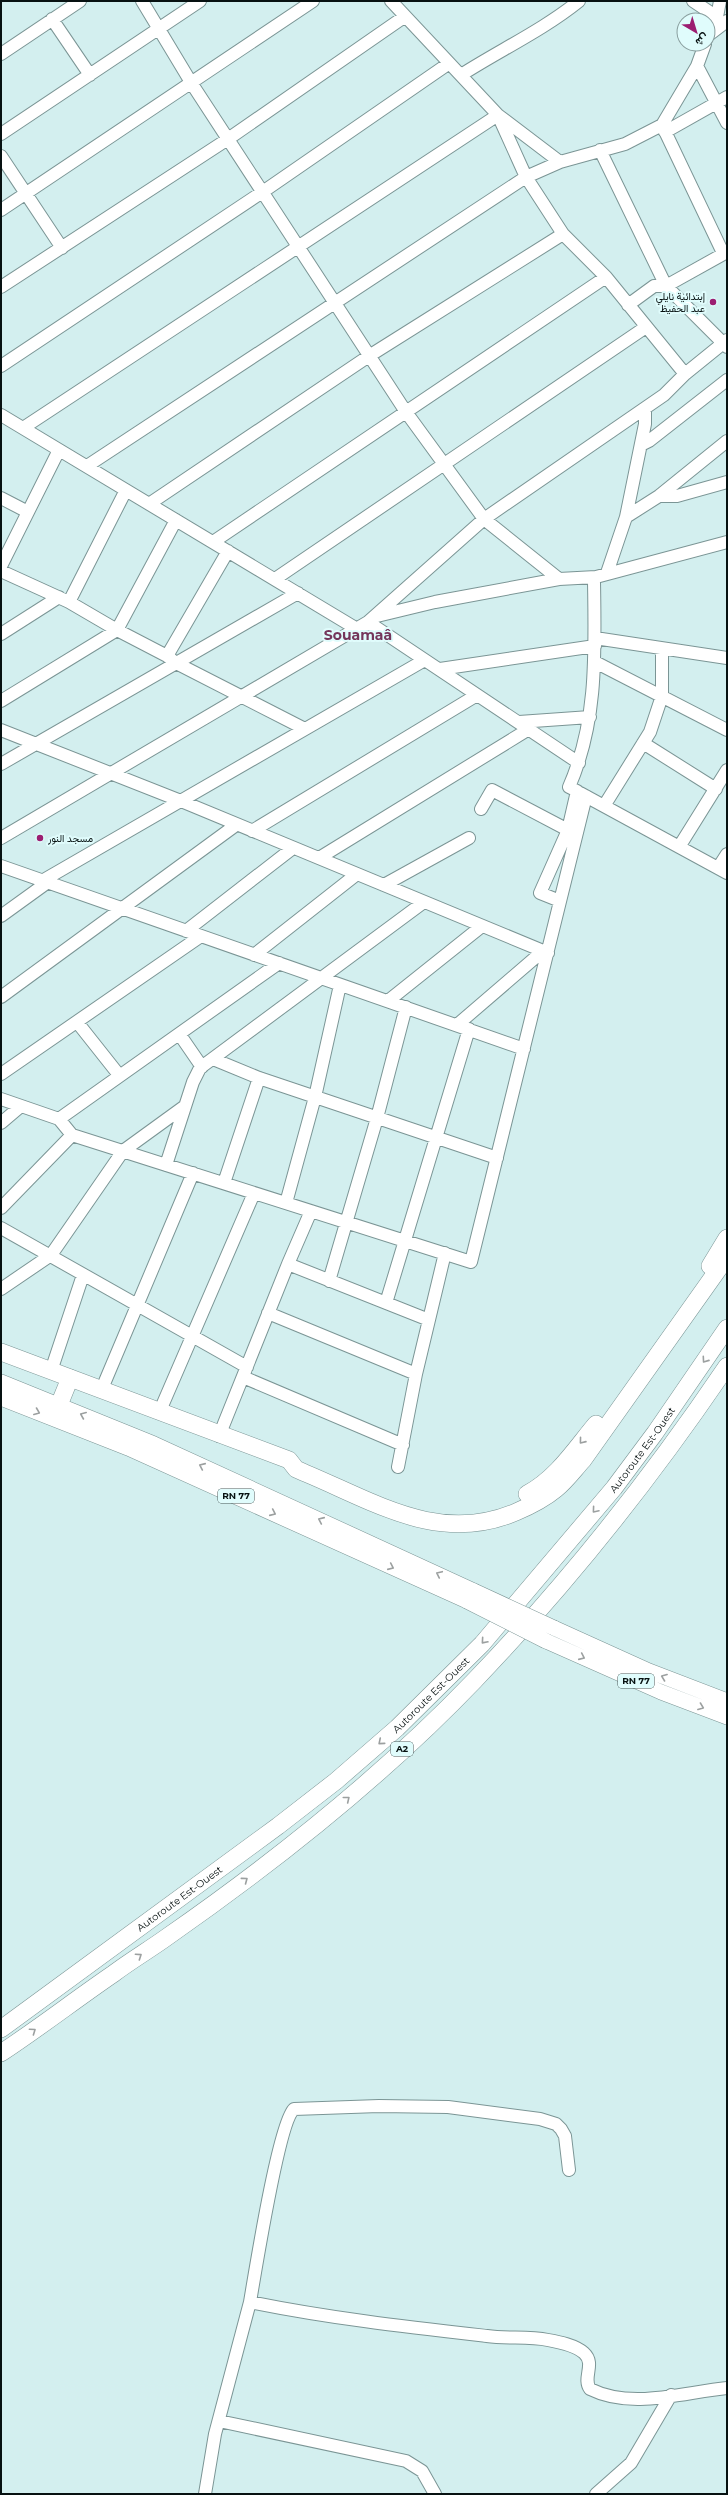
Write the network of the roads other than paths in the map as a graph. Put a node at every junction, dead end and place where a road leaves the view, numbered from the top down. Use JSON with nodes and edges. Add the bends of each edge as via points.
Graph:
{"nodes":[{"id":1,"x":80,"y":1,"type":"edge"},
{"id":2,"x":142,"y":1,"type":"edge"},
{"id":3,"x":200,"y":1,"type":"edge"},
{"id":4,"x":313,"y":1,"type":"edge"},
{"id":5,"x":391,"y":1,"type":"edge"},
{"id":6,"x":579,"y":1,"type":"edge"},
{"id":7,"x":693,"y":1,"type":"edge"},
{"id":8,"x":720,"y":1,"type":"edge"},
{"id":9,"x":404,"y":17,"type":"junction"},
{"id":10,"x":722,"y":19,"type":"edge"},
{"id":11,"x":52,"y":20,"type":"junction"},
{"id":12,"x":160,"y":28,"type":"junction"},
{"id":13,"x":702,"y":52,"type":"edge"},
{"id":14,"x":1,"y":54,"type":"edge"},
{"id":15,"x":448,"y":64,"type":"junction"},
{"id":16,"x":697,"y":66,"type":"junction"},
{"id":17,"x":90,"y":74,"type":"junction"},
{"id":18,"x":461,"y":75,"type":"junction"},
{"id":19,"x":192,"y":84,"type":"junction"},
{"id":20,"x":722,"y":100,"type":"edge"},
{"id":21,"x":498,"y":115,"type":"junction"},
{"id":22,"x":727,"y":123,"type":"edge"},
{"id":23,"x":663,"y":129,"type":"junction"},
{"id":24,"x":1,"y":134,"type":"edge"},
{"id":25,"x":228,"y":139,"type":"junction"},
{"id":26,"x":600,"y":150,"type":"junction"},
{"id":27,"x":1,"y":156,"type":"edge"},
{"id":28,"x":560,"y":162,"type":"junction"},
{"id":29,"x":526,"y":177,"type":"junction"},
{"id":30,"x":264,"y":191,"type":"junction"},
{"id":31,"x":26,"y":194,"type":"junction"},
{"id":32,"x":1,"y":210,"type":"edge"},
{"id":33,"x":564,"y":234,"type":"junction"},
{"id":34,"x":62,"y":248,"type":"junction"},
{"id":35,"x":299,"y":248,"type":"junction"},
{"id":36,"x":725,"y":253,"type":"edge"},
{"id":37,"x":606,"y":277,"type":"junction"},
{"id":38,"x":666,"y":286,"type":"junction"},
{"id":39,"x":1,"y":287,"type":"edge"},
{"id":40,"x":336,"y":302,"type":"junction"},
{"id":41,"x":628,"y":305,"type":"junction"},
{"id":42,"x":646,"y":327,"type":"junction"},
{"id":43,"x":726,"y":343,"type":"edge"},
{"id":44,"x":369,"y":356,"type":"junction"},
{"id":45,"x":1,"y":366,"type":"edge"},
{"id":46,"x":685,"y":374,"type":"junction"},
{"id":47,"x":727,"y":380,"type":"edge"},
{"id":48,"x":645,"y":409,"type":"junction"},
{"id":49,"x":406,"y":412,"type":"junction"},
{"id":50,"x":1,"y":415,"type":"edge"},
{"id":51,"x":23,"y":428,"type":"junction"},
{"id":52,"x":727,"y":440,"type":"edge"},
{"id":53,"x":641,"y":445,"type":"junction"},
{"id":54,"x":59,"y":450,"type":"junction"},
{"id":55,"x":445,"y":464,"type":"junction"},
{"id":56,"x":86,"y":466,"type":"junction"},
{"id":57,"x":727,"y":482,"type":"edge"},
{"id":58,"x":126,"y":490,"type":"junction"},
{"id":59,"x":659,"y":496,"type":"junction"},
{"id":60,"x":1,"y":498,"type":"edge"},
{"id":61,"x":149,"y":504,"type":"junction"},
{"id":62,"x":28,"y":512,"type":"junction"},
{"id":63,"x":626,"y":517,"type":"junction"},
{"id":64,"x":484,"y":519,"type":"junction"},
{"id":65,"x":176,"y":520,"type":"junction"},
{"id":66,"x":213,"y":542,"type":"junction"},
{"id":67,"x":727,"y":542,"type":"edge"},
{"id":68,"x":228,"y":551,"type":"junction"},
{"id":69,"x":1,"y":566,"type":"edge"},
{"id":70,"x":1,"y":571,"type":"edge"},
{"id":71,"x":601,"y":575,"type":"junction"},
{"id":72,"x":275,"y":579,"type":"junction"},
{"id":73,"x":559,"y":580,"type":"junction"},
{"id":74,"x":298,"y":593,"type":"junction"},
{"id":75,"x":64,"y":600,"type":"junction"},
{"id":76,"x":372,"y":619,"type":"junction"},
{"id":77,"x":357,"y":629,"type":"junction"},
{"id":78,"x":117,"y":630,"type":"junction"},
{"id":79,"x":1,"y":634,"type":"edge"},
{"id":80,"x":595,"y":642,"type":"junction"},
{"id":81,"x":662,"y":649,"type":"junction"},
{"id":82,"x":727,"y":658,"type":"edge"},
{"id":83,"x":172,"y":659,"type":"junction"},
{"id":84,"x":423,"y":661,"type":"junction"},
{"id":85,"x":595,"y":662,"type":"junction"},
{"id":86,"x":440,"y":669,"type":"junction"},
{"id":87,"x":477,"y":695,"type":"junction"},
{"id":88,"x":245,"y":696,"type":"junction"},
{"id":89,"x":662,"y":696,"type":"junction"},
{"id":90,"x":1,"y":701,"type":"edge"},
{"id":91,"x":590,"y":717,"type":"junction"},
{"id":92,"x":524,"y":726,"type":"junction"},
{"id":93,"x":305,"y":729,"type":"junction"},
{"id":94,"x":1,"y":730,"type":"edge"},
{"id":95,"x":727,"y":730,"type":"edge"},
{"id":96,"x":643,"y":743,"type":"junction"},
{"id":97,"x":33,"y":744,"type":"junction"},
{"id":98,"x":579,"y":763,"type":"junction"},
{"id":99,"x":1,"y":764,"type":"edge"},
{"id":100,"x":727,"y":770,"type":"edge"},
{"id":101,"x":111,"y":773,"type":"junction"},
{"id":102,"x":716,"y":789,"type":"junction"},
{"id":103,"x":582,"y":794,"type":"junction"},
{"id":104,"x":181,"y":800,"type":"junction"},
{"id":105,"x":604,"y":806,"type":"junction"},
{"id":106,"x":481,"y":809,"type":"dead end"},
{"id":107,"x":236,"y":825,"type":"junction"},
{"id":108,"x":568,"y":830,"type":"junction"},
{"id":109,"x":252,"y":831,"type":"junction"},
{"id":110,"x":1,"y":838,"type":"edge"},
{"id":111,"x":469,"y":838,"type":"dead end"},
{"id":112,"x":679,"y":847,"type":"junction"},
{"id":113,"x":293,"y":848,"type":"junction"},
{"id":114,"x":727,"y":854,"type":"edge"},
{"id":115,"x":319,"y":858,"type":"junction"},
{"id":116,"x":1,"y":866,"type":"edge"},
{"id":117,"x":722,"y":871,"type":"edge"},
{"id":118,"x":357,"y":874,"type":"junction"},
{"id":119,"x":45,"y":881,"type":"junction"},
{"id":120,"x":384,"y":885,"type":"junction"},
{"id":121,"x":560,"y":901,"type":"junction"},
{"id":122,"x":424,"y":902,"type":"junction"},
{"id":123,"x":124,"y":909,"type":"junction"},
{"id":124,"x":1,"y":916,"type":"edge"},
{"id":125,"x":482,"y":926,"type":"junction"},
{"id":126,"x":186,"y":931,"type":"junction"},
{"id":127,"x":201,"y":936,"type":"junction"},
{"id":128,"x":546,"y":952,"type":"junction"},
{"id":129,"x":254,"y":955,"type":"junction"},
{"id":130,"x":279,"y":963,"type":"junction"},
{"id":131,"x":321,"y":978,"type":"junction"},
{"id":132,"x":340,"y":985,"type":"junction"},
{"id":133,"x":1,"y":997,"type":"edge"},
{"id":134,"x":388,"y":1001,"type":"junction"},
{"id":135,"x":406,"y":1008,"type":"junction"},
{"id":136,"x":77,"y":1022,"type":"junction"},
{"id":137,"x":457,"y":1025,"type":"junction"},
{"id":138,"x":469,"y":1029,"type":"junction"},
{"id":139,"x":180,"y":1036,"type":"junction"},
{"id":140,"x":524,"y":1048,"type":"junction"},
{"id":141,"x":213,"y":1059,"type":"junction"},
{"id":142,"x":202,"y":1067,"type":"junction"},
{"id":143,"x":3,"y":1069,"type":"edge"},
{"id":144,"x":119,"y":1075,"type":"junction"},
{"id":145,"x":259,"y":1078,"type":"junction"},
{"id":146,"x":315,"y":1097,"type":"junction"},
{"id":147,"x":1,"y":1099,"type":"edge"},
{"id":148,"x":21,"y":1106,"type":"junction"},
{"id":149,"x":185,"y":1106,"type":"junction"},
{"id":150,"x":377,"y":1118,"type":"junction"},
{"id":151,"x":58,"y":1119,"type":"junction"},
{"id":152,"x":1,"y":1123,"type":"edge"},
{"id":153,"x":72,"y":1135,"type":"junction"},
{"id":154,"x":437,"y":1138,"type":"junction"},
{"id":155,"x":123,"y":1151,"type":"junction"},
{"id":156,"x":497,"y":1158,"type":"junction"},
{"id":157,"x":166,"y":1165,"type":"junction"},
{"id":158,"x":193,"y":1173,"type":"junction"},
{"id":159,"x":224,"y":1183,"type":"junction"},
{"id":160,"x":254,"y":1193,"type":"junction"},
{"id":161,"x":286,"y":1203,"type":"junction"},
{"id":162,"x":1,"y":1208,"type":"edge"},
{"id":163,"x":311,"y":1211,"type":"junction"},
{"id":164,"x":346,"y":1222,"type":"junction"},
{"id":165,"x":1,"y":1228,"type":"edge"},
{"id":166,"x":727,"y":1238,"type":"edge"},
{"id":167,"x":405,"y":1241,"type":"junction"},
{"id":168,"x":445,"y":1253,"type":"junction"},
{"id":169,"x":51,"y":1256,"type":"junction"},
{"id":170,"x":727,"y":1257,"type":"edge"},
{"id":171,"x":288,"y":1264,"type":"junction"},
{"id":172,"x":83,"y":1275,"type":"junction"},
{"id":173,"x":329,"y":1281,"type":"junction"},
{"id":174,"x":1,"y":1289,"type":"edge"},
{"id":175,"x":386,"y":1303,"type":"junction"},
{"id":176,"x":136,"y":1305,"type":"junction"},
{"id":177,"x":268,"y":1313,"type":"junction"},
{"id":178,"x":429,"y":1320,"type":"junction"},
{"id":179,"x":727,"y":1328,"type":"edge"},
{"id":180,"x":192,"y":1336,"type":"junction"},
{"id":181,"x":1,"y":1352,"type":"edge"},
{"id":182,"x":727,"y":1366,"type":"edge"},
{"id":183,"x":50,"y":1371,"type":"junction"},
{"id":184,"x":245,"y":1372,"type":"junction"},
{"id":185,"x":416,"y":1374,"type":"junction"},
{"id":186,"x":70,"y":1378,"type":"junction"},
{"id":187,"x":1,"y":1382,"type":"edge"},
{"id":188,"x":101,"y":1390,"type":"junction"},
{"id":189,"x":1,"y":1398,"type":"edge"},
{"id":190,"x":59,"y":1405,"type":"junction"},
{"id":191,"x":159,"y":1413,"type":"junction"},
{"id":192,"x":219,"y":1436,"type":"junction"},
{"id":193,"x":403,"y":1445,"type":"junction"},
{"id":194,"x":281,"y":1458,"type":"junction"},
{"id":195,"x":398,"y":1467,"type":"dead end"},
{"id":196,"x":471,"y":1596,"type":"junction"},
{"id":197,"x":550,"y":1635,"type":"junction"},
{"id":198,"x":727,"y":1701,"type":"edge"},
{"id":199,"x":727,"y":1716,"type":"edge"},
{"id":200,"x":1,"y":2029,"type":"edge"},
{"id":201,"x":1,"y":2053,"type":"edge"},
{"id":202,"x":569,"y":2170,"type":"dead end"},
{"id":203,"x":250,"y":2302,"type":"junction"},
{"id":204,"x":727,"y":2388,"type":"edge"},
{"id":205,"x":671,"y":2395,"type":"junction"},
{"id":206,"x":219,"y":2420,"type":"junction"},
{"id":207,"x":205,"y":2494,"type":"edge"},
{"id":208,"x":435,"y":2494,"type":"edge"},
{"id":209,"x":596,"y":2494,"type":"edge"}],
"edges":[{"from":1,"to":11,"type":"street"},
{"from":2,"to":12,"type":"street"},
{"from":3,"to":12,"type":"street"},
{"from":4,"to":19,"type":"street"},
{"from":5,"to":9,"type":"street"},
{"from":6,"to":18,"type":"street","via":[[543,27]]},
{"from":7,"to":10,"type":"street"},
{"from":8,"to":10,"type":"street"},
{"from":9,"to":15,"type":"street"},
{"from":9,"to":25,"type":"street"},
{"from":11,"to":14,"type":"street"},
{"from":11,"to":17,"type":"street"},
{"from":12,"to":17,"type":"street"},
{"from":12,"to":19,"type":"street"},
{"from":13,"to":16,"type":"street"},
{"from":15,"to":18,"type":"street"},
{"from":15,"to":30,"type":"street"},
{"from":16,"to":20,"type":"street"},
{"from":16,"to":23,"type":"street"},
{"from":17,"to":24,"type":"street"},
{"from":18,"to":21,"type":"street"},
{"from":19,"to":25,"type":"street"},
{"from":19,"to":31,"type":"street"},
{"from":20,"to":22,"type":"street"},
{"from":20,"to":23,"type":"street"},
{"from":21,"to":28,"type":"street"},
{"from":21,"to":29,"type":"street"},
{"from":21,"to":35,"type":"street"},
{"from":23,"to":26,"type":"street","via":[[625,144]]},
{"from":23,"to":36,"type":"street"},
{"from":25,"to":30,"type":"street"},
{"from":25,"to":34,"type":"street"},
{"from":26,"to":28,"type":"street"},
{"from":26,"to":38,"type":"street"},
{"from":27,"to":31,"type":"street"},
{"from":28,"to":29,"type":"street"},
{"from":29,"to":33,"type":"street"},
{"from":29,"to":40,"type":"street"},
{"from":30,"to":35,"type":"street"},
{"from":30,"to":45,"type":"street"},
{"from":31,"to":32,"type":"street"},
{"from":31,"to":34,"type":"street"},
{"from":33,"to":37,"type":"street"},
{"from":33,"to":44,"type":"street"},
{"from":34,"to":39,"type":"street"},
{"from":35,"to":40,"type":"street"},
{"from":35,"to":51,"type":"street"},
{"from":36,"to":38,"type":"street"},
{"from":37,"to":41,"type":"street"},
{"from":37,"to":49,"type":"street"},
{"from":38,"to":41,"type":"street","via":[[654,286]]},
{"from":38,"to":43,"type":"street"},
{"from":40,"to":44,"type":"street"},
{"from":40,"to":56,"type":"street"},
{"from":41,"to":42,"type":"street"},
{"from":42,"to":46,"type":"street"},
{"from":42,"to":55,"type":"street"},
{"from":43,"to":46,"type":"street"},
{"from":44,"to":49,"type":"street"},
{"from":44,"to":61,"type":"street"},
{"from":46,"to":48,"type":"street"},
{"from":47,"to":53,"type":"street"},
{"from":48,"to":53,"type":"street"},
{"from":48,"to":64,"type":"street"},
{"from":49,"to":55,"type":"street"},
{"from":49,"to":66,"type":"street"},
{"from":50,"to":51,"type":"street"},
{"from":51,"to":54,"type":"street"},
{"from":52,"to":59,"type":"street"},
{"from":53,"to":63,"type":"street"},
{"from":54,"to":56,"type":"street"},
{"from":54,"to":62,"type":"street"},
{"from":55,"to":64,"type":"street"},
{"from":55,"to":72,"type":"street"},
{"from":56,"to":58,"type":"street"},
{"from":57,"to":59,"type":"street","via":[[677,496]]},
{"from":58,"to":61,"type":"street"},
{"from":58,"to":75,"type":"street"},
{"from":59,"to":63,"type":"street"},
{"from":60,"to":62,"type":"street"},
{"from":61,"to":65,"type":"street"},
{"from":62,"to":69,"type":"street"},
{"from":63,"to":71,"type":"street"},
{"from":64,"to":73,"type":"street"},
{"from":64,"to":76,"type":"street"},
{"from":65,"to":66,"type":"street"},
{"from":65,"to":78,"type":"street"},
{"from":66,"to":68,"type":"street"},
{"from":67,"to":71,"type":"street"},
{"from":68,"to":72,"type":"street"},
{"from":68,"to":83,"type":"street"},
{"from":70,"to":75,"type":"street"},
{"from":71,"to":73,"type":"street"},
{"from":71,"to":80,"type":"street","via":[[594,581]]},
{"from":72,"to":74,"type":"street"},
{"from":73,"to":76,"type":"street","via":[[435,602]]},
{"from":74,"to":77,"type":"street"},
{"from":74,"to":83,"type":"street"},
{"from":75,"to":78,"type":"street"},
{"from":75,"to":79,"type":"street"},
{"from":76,"to":77,"type":"street"},
{"from":76,"to":84,"type":"street"},
{"from":77,"to":88,"type":"street"},
{"from":78,"to":83,"type":"street"},
{"from":78,"to":90,"type":"street"},
{"from":80,"to":81,"type":"street"},
{"from":80,"to":85,"type":"street"},
{"from":80,"to":86,"type":"street"},
{"from":81,"to":82,"type":"street"},
{"from":81,"to":89,"type":"street"},
{"from":83,"to":88,"type":"street"},
{"from":83,"to":97,"type":"street"},
{"from":84,"to":86,"type":"street"},
{"from":84,"to":93,"type":"street"},
{"from":85,"to":89,"type":"street"},
{"from":85,"to":91,"type":"street"},
{"from":86,"to":87,"type":"street"},
{"from":87,"to":92,"type":"street"},
{"from":87,"to":109,"type":"street"},
{"from":88,"to":93,"type":"street"},
{"from":88,"to":101,"type":"street"},
{"from":89,"to":95,"type":"street"},
{"from":89,"to":96,"type":"street","via":[[650,732]]},
{"from":91,"to":92,"type":"street"},
{"from":91,"to":98,"type":"street"},
{"from":92,"to":98,"type":"street"},
{"from":92,"to":115,"type":"street"},
{"from":93,"to":104,"type":"street"},
{"from":94,"to":97,"type":"street"},
{"from":96,"to":102,"type":"street"},
{"from":96,"to":105,"type":"street"},
{"from":97,"to":99,"type":"street"},
{"from":97,"to":101,"type":"street"},
{"from":98,"to":103,"type":"street","via":[[569,787]]},
{"from":100,"to":102,"type":"street"},
{"from":101,"to":104,"type":"street"},
{"from":101,"to":110,"type":"street"},
{"from":102,"to":112,"type":"street"},
{"from":103,"to":105,"type":"street"},
{"from":103,"to":108,"type":"street"},
{"from":103,"to":121,"type":"street"},
{"from":104,"to":107,"type":"street"},
{"from":104,"to":119,"type":"street"},
{"from":105,"to":112,"type":"street"},
{"from":106,"to":108,"type":"street","via":[[492,790]]},
{"from":107,"to":109,"type":"street"},
{"from":107,"to":123,"type":"street"},
{"from":108,"to":121,"type":"street","via":[[540,894]]},
{"from":109,"to":113,"type":"street"},
{"from":111,"to":120,"type":"street"},
{"from":112,"to":117,"type":"street"},
{"from":113,"to":115,"type":"street"},
{"from":113,"to":126,"type":"street"},
{"from":114,"to":117,"type":"street"},
{"from":115,"to":118,"type":"street"},
{"from":116,"to":119,"type":"street"},
{"from":118,"to":120,"type":"street"},
{"from":118,"to":129,"type":"street"},
{"from":119,"to":123,"type":"street"},
{"from":119,"to":124,"type":"street"},
{"from":120,"to":122,"type":"street"},
{"from":121,"to":128,"type":"street"},
{"from":122,"to":125,"type":"street"},
{"from":122,"to":131,"type":"street"},
{"from":123,"to":126,"type":"street"},
{"from":123,"to":133,"type":"street"},
{"from":125,"to":128,"type":"street"},
{"from":125,"to":134,"type":"street"},
{"from":126,"to":127,"type":"street"},
{"from":127,"to":129,"type":"street"},
{"from":127,"to":136,"type":"street"},
{"from":128,"to":137,"type":"street"},
{"from":128,"to":140,"type":"street"},
{"from":129,"to":130,"type":"street"},
{"from":130,"to":131,"type":"street"},
{"from":130,"to":139,"type":"street"},
{"from":131,"to":132,"type":"street"},
{"from":131,"to":141,"type":"street"},
{"from":132,"to":134,"type":"street"},
{"from":132,"to":146,"type":"street"},
{"from":134,"to":135,"type":"street"},
{"from":135,"to":137,"type":"street"},
{"from":135,"to":150,"type":"street"},
{"from":136,"to":143,"type":"street"},
{"from":136,"to":144,"type":"street"},
{"from":137,"to":138,"type":"street"},
{"from":138,"to":140,"type":"street"},
{"from":138,"to":154,"type":"street"},
{"from":139,"to":142,"type":"street"},
{"from":139,"to":144,"type":"street"},
{"from":140,"to":156,"type":"street"},
{"from":141,"to":142,"type":"street"},
{"from":141,"to":145,"type":"street"},
{"from":142,"to":149,"type":"street","via":[[195,1077]]},
{"from":144,"to":151,"type":"street"},
{"from":145,"to":146,"type":"street"},
{"from":145,"to":159,"type":"street"},
{"from":146,"to":150,"type":"street"},
{"from":146,"to":161,"type":"street"},
{"from":147,"to":148,"type":"street"},
{"from":148,"to":151,"type":"street"},
{"from":148,"to":152,"type":"street"},
{"from":149,"to":155,"type":"street"},
{"from":149,"to":157,"type":"street"},
{"from":150,"to":154,"type":"street"},
{"from":150,"to":164,"type":"street"},
{"from":151,"to":153,"type":"street"},
{"from":153,"to":155,"type":"street"},
{"from":153,"to":162,"type":"street"},
{"from":154,"to":156,"type":"street"},
{"from":154,"to":167,"type":"street"},
{"from":155,"to":157,"type":"street"},
{"from":155,"to":169,"type":"street"},
{"from":156,"to":168,"type":"street","via":[[471,1262]]},
{"from":157,"to":158,"type":"street"},
{"from":158,"to":159,"type":"street"},
{"from":158,"to":176,"type":"street"},
{"from":159,"to":160,"type":"street"},
{"from":160,"to":161,"type":"street"},
{"from":160,"to":180,"type":"street"},
{"from":161,"to":163,"type":"street"},
{"from":163,"to":164,"type":"street"},
{"from":163,"to":171,"type":"street"},
{"from":164,"to":167,"type":"street"},
{"from":164,"to":173,"type":"street"},
{"from":165,"to":169,"type":"street"},
{"from":166,"to":194,"type":"highway","one_way":true,"via":[[608,1409],[558,1471],[538,1488],[516,1500],[480,1511],[455,1514],[429,1512],[396,1501],[296,1458]]},
{"from":167,"to":168,"type":"street"},
{"from":167,"to":175,"type":"street"},
{"from":168,"to":178,"type":"street"},
{"from":169,"to":172,"type":"street"},
{"from":169,"to":174,"type":"street"},
{"from":170,"to":194,"type":"highway","via":[[583,1460],[556,1489],[532,1505],[502,1518],[473,1524],[446,1525],[425,1521],[305,1473],[296,1469],[289,1460]]},
{"from":171,"to":173,"type":"street"},
{"from":171,"to":177,"type":"street"},
{"from":172,"to":176,"type":"street"},
{"from":172,"to":183,"type":"street"},
{"from":173,"to":175,"type":"street"},
{"from":175,"to":178,"type":"street"},
{"from":176,"to":180,"type":"street"},
{"from":176,"to":188,"type":"street"},
{"from":177,"to":184,"type":"street"},
{"from":177,"to":185,"type":"street"},
{"from":178,"to":185,"type":"street"},
{"from":179,"to":200,"type":"highway","name":"Autoroute Est-Ouest","number":"A2","one_way":true,"via":[[655,1433],[609,1494],[482,1644],[397,1728],[336,1781],[278,1826]]},
{"from":180,"to":184,"type":"street"},
{"from":180,"to":191,"type":"street"},
{"from":181,"to":183,"type":"highway"},
{"from":201,"to":182,"type":"highway","name":"Autoroute Est-Ouest","number":"A2","one_way":true,"via":[[249,1877],[360,1788],[417,1736],[530,1621],[627,1503]]},
{"from":183,"to":186,"type":"highway"},
{"from":184,"to":192,"type":"street"},
{"from":184,"to":193,"type":"street"},
{"from":185,"to":193,"type":"street"},
{"from":186,"to":188,"type":"highway"},
{"from":186,"to":190,"type":"highway"},
{"from":187,"to":190,"type":"main road"},
{"from":188,"to":191,"type":"highway"},
{"from":189,"to":196,"type":"main road","number":"RN 77","one_way":true,"via":[[135,1452]]},
{"from":196,"to":190,"type":"main road","one_way":true,"via":[[154,1444]]},
{"from":191,"to":192,"type":"highway"},
{"from":192,"to":194,"type":"highway"},
{"from":193,"to":195,"type":"street"},
{"from":196,"to":197,"type":"main road","bridge":true},
{"from":198,"to":197,"type":"main road","one_way":true},
{"from":197,"to":199,"type":"main road","number":"RN 77","one_way":true,"via":[[661,1692]]},
{"from":202,"to":203,"type":"street","via":[[565,2136],[556,2124],[540,2118],[442,2107],[294,2109],[288,2118],[279,2152]]},
{"from":203,"to":205,"type":"street","via":[[294,2312],[565,2343],[580,2350],[588,2358],[590,2369],[587,2382],[594,2392],[629,2399]]},
{"from":203,"to":206,"type":"street"},
{"from":204,"to":205,"type":"street","via":[[683,2393],[675,2397]]},
{"from":205,"to":209,"type":"street","via":[[631,2463]]},
{"from":206,"to":207,"type":"street"},
{"from":206,"to":208,"type":"street","via":[[406,2461],[422,2471]]}]}
